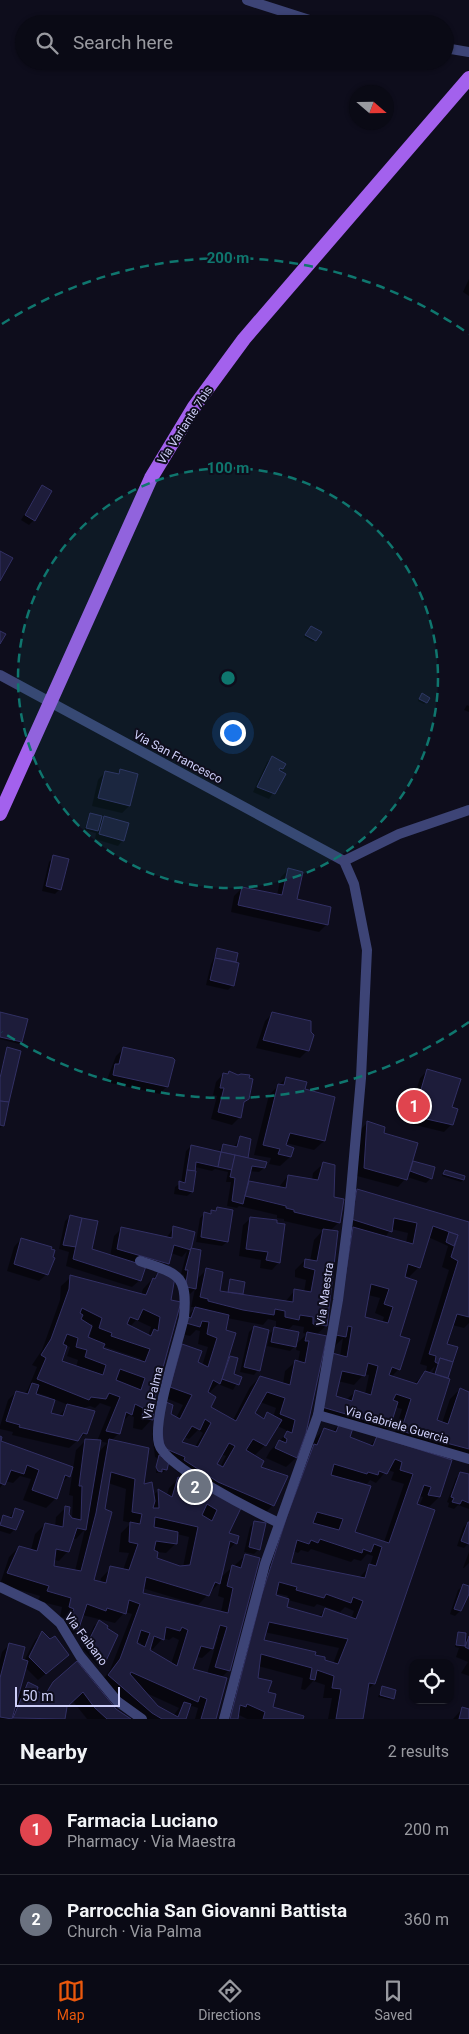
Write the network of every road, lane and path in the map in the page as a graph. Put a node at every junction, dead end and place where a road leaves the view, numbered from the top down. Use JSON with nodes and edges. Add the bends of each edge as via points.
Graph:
{"nodes":[{"id":1,"x":247,"y":0,"type":"edge"},
{"id":2,"x":294,"y":15,"type":"edge"},
{"id":3,"x":454,"y":50,"type":"edge"},
{"id":4,"x":469,"y":52,"type":"edge"},
{"id":5,"x":469,"y":78,"type":"edge"},
{"id":6,"x":0,"y":676,"type":"edge"},
{"id":7,"x":469,"y":810,"type":"edge"},
{"id":8,"x":0,"y":814,"type":"edge"},
{"id":9,"x":344,"y":861,"type":"junction"},
{"id":10,"x":140,"y":1261,"type":"dead end"},
{"id":11,"x":318,"y":1415,"type":"junction"},
{"id":12,"x":469,"y":1459,"type":"edge"},
{"id":13,"x":279,"y":1523,"type":"junction"},
{"id":14,"x":0,"y":1587,"type":"edge"},
{"id":15,"x":142,"y":1719,"type":"edge"},
{"id":16,"x":224,"y":1719,"type":"edge"}],
"edges":[{"from":1,"to":2,"type":"street"},
{"from":3,"to":4,"type":"street"},
{"from":5,"to":8,"type":"main road","name":"Via Variante 7bis","via":[[244,339],[194,407],[151,478]]},
{"from":6,"to":9,"type":"street","name":"Via San Francesco"},
{"from":7,"to":9,"type":"street","via":[[399,834]]},
{"from":9,"to":11,"type":"street","name":"Via Maestra","via":[[354,884],[367,950],[361,1078],[338,1300]]},
{"from":10,"to":13,"type":"street","name":"Via Palma","via":[[180,1278],[185,1300],[159,1420],[159,1446],[191,1474]]},
{"from":11,"to":12,"type":"street","name":"Via Gabriele Guercia"},
{"from":11,"to":13,"type":"street","name":"Via Maestra"},
{"from":13,"to":16,"type":"street","name":"Via Maestra"},
{"from":14,"to":15,"type":"street","name":"Via Faibano","via":[[42,1607],[60,1623],[80,1656],[118,1701]]}]}
